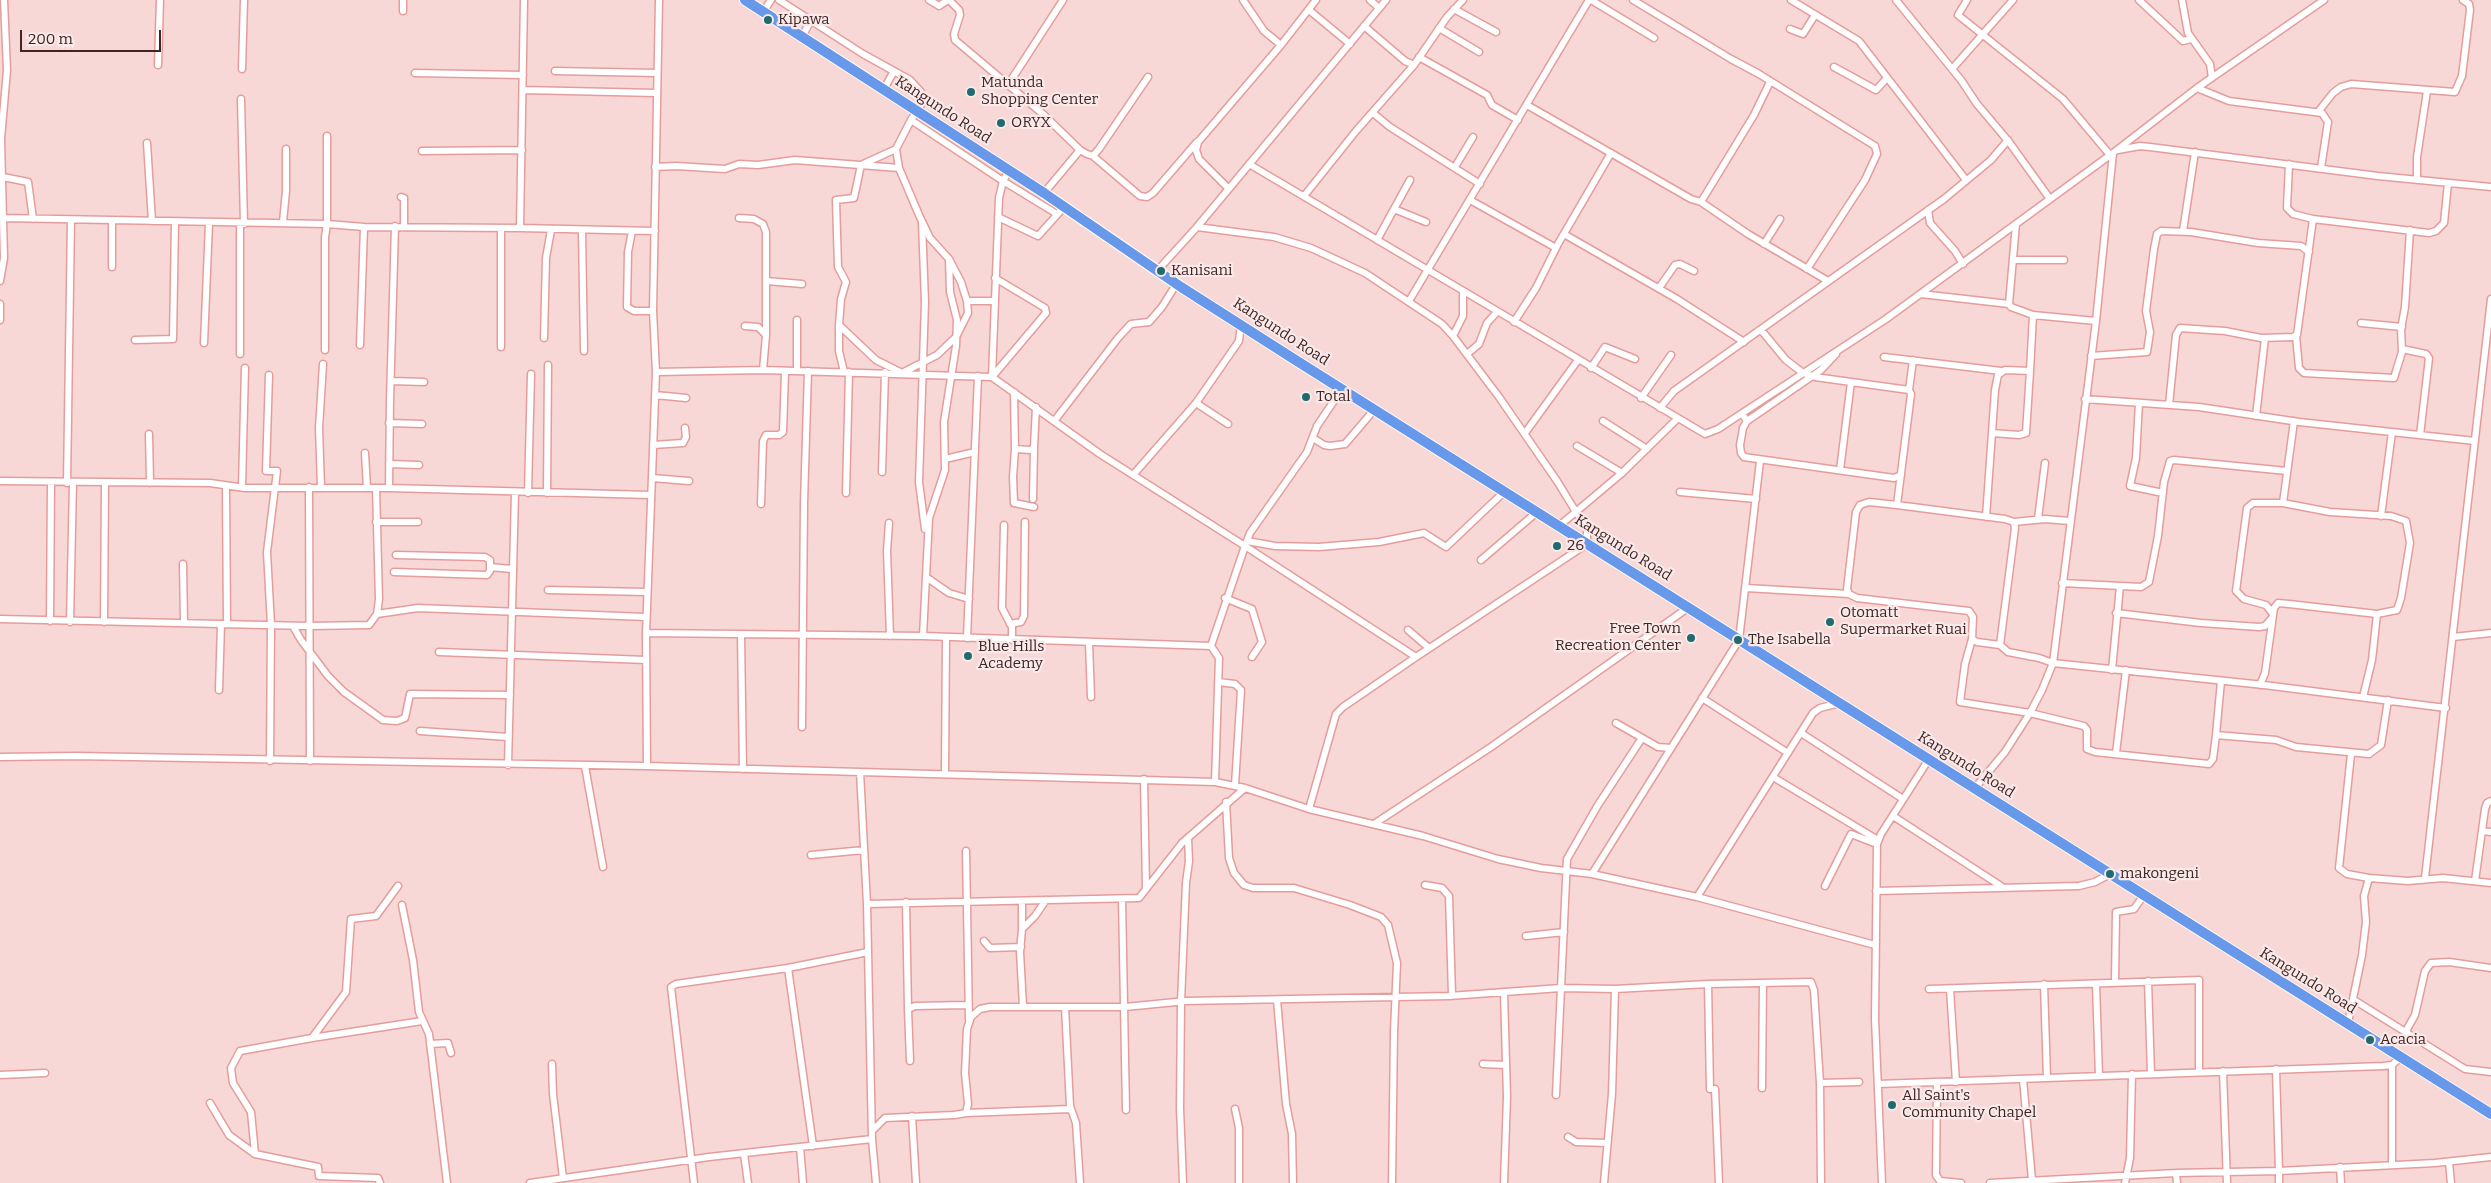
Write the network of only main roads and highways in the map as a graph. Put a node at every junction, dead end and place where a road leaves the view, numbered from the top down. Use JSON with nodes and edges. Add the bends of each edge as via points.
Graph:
{"nodes":[{"id":1,"x":745,"y":0,"type":"edge"},
{"id":2,"x":2491,"y":1114,"type":"edge"}],
"edges":[{"from":1,"to":2,"type":"highway","name":"Kangundo Road","via":[[1044,193],[1061,210],[1374,410]]}]}
